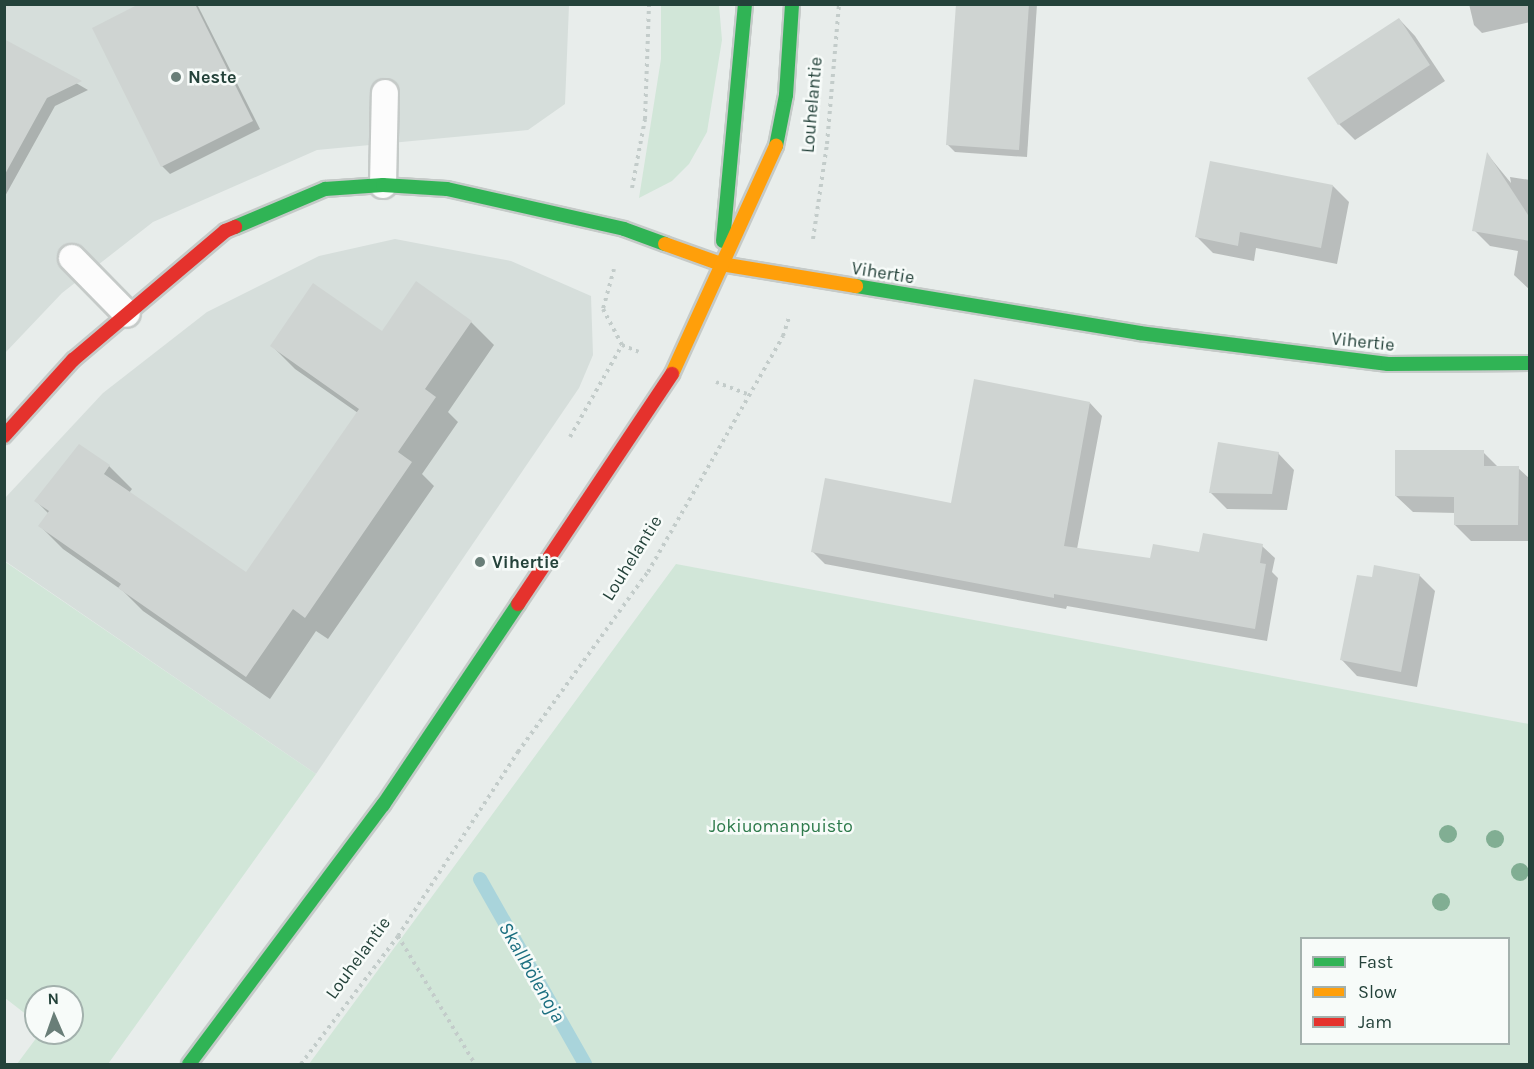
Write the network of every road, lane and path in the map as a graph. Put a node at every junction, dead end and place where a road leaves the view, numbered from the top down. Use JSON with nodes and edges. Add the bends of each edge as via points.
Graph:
{"nodes":[{"id":1,"x":745,"y":4,"type":"edge"},
{"id":2,"x":792,"y":4,"type":"edge"},
{"id":3,"x":839,"y":4,"type":"edge"},
{"id":4,"x":385,"y":93,"type":"dead end"},
{"id":5,"x":383,"y":185,"type":"junction"},
{"id":6,"x":72,"y":258,"type":"dead end"},
{"id":7,"x":721,"y":264,"type":"junction"},
{"id":8,"x":801,"y":278,"type":"junction"},
{"id":9,"x":127,"y":314,"type":"junction"},
{"id":10,"x":622,"y":345,"type":"dead end"},
{"id":11,"x":1530,"y":363,"type":"edge"},
{"id":12,"x":4,"y":436,"type":"edge"},
{"id":13,"x":570,"y":437,"type":"dead end"},
{"id":14,"x":398,"y":936,"type":"junction"},
{"id":15,"x":189,"y":1065,"type":"edge"},
{"id":16,"x":301,"y":1065,"type":"edge"},
{"id":17,"x":475,"y":1065,"type":"edge"}],
"edges":[{"from":1,"to":7,"type":"street","name":"Louhelantie"},
{"from":2,"to":7,"type":"street","name":"Louhelantie","via":[[786,95],[774,154]]},
{"from":3,"to":8,"type":"path","name":"Louhelantie","via":[[814,235]]},
{"from":4,"to":5,"type":"lane"},
{"from":5,"to":7,"type":"street","name":"Vihertie","via":[[447,189],[624,229]]},
{"from":5,"to":9,"type":"street","name":"Vihertie","via":[[325,189],[225,231]]},
{"from":6,"to":9,"type":"lane"},
{"from":7,"to":8,"type":"street","name":"Vihertie"},
{"from":7,"to":15,"type":"street","name":"Louhelantie","via":[[678,366],[383,806]]},
{"from":8,"to":11,"type":"street","name":"Vihertie","via":[[1140,333],[1388,364]]},
{"from":8,"to":14,"type":"path","name":"Louhelantie","via":[[783,336],[648,572],[518,752]]},
{"from":9,"to":12,"type":"street","name":"Vihertie","via":[[73,360]]},
{"from":10,"to":13,"type":"path"},
{"from":14,"to":16,"type":"path","name":"Louhelantie"},
{"from":14,"to":17,"type":"path"}]}
